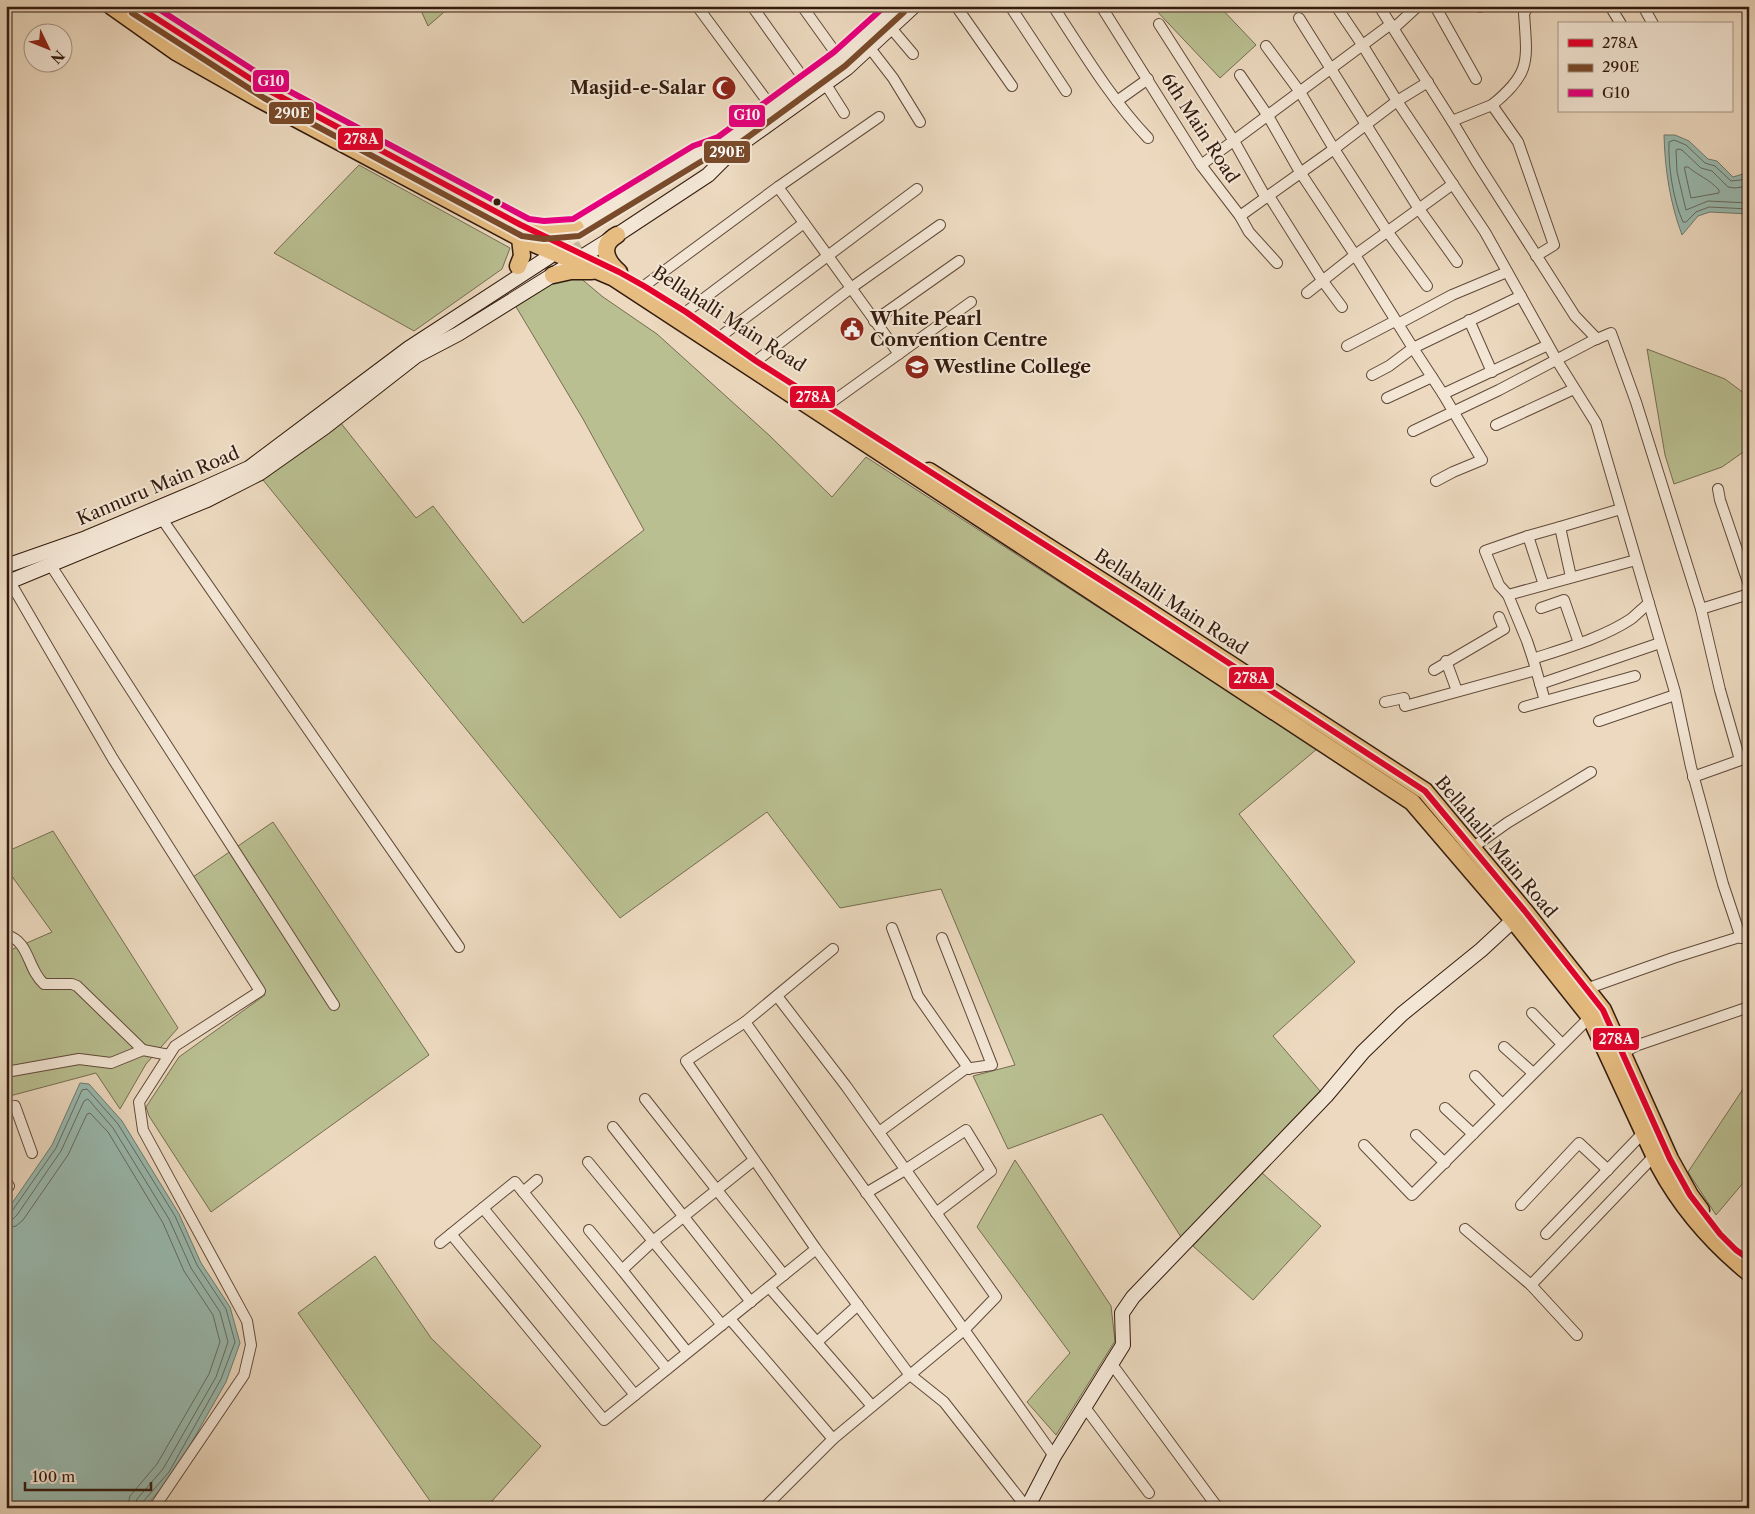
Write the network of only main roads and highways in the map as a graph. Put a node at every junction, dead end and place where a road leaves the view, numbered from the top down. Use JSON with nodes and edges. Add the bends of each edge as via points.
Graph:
{"nodes":[{"id":1,"x":111,"y":6,"type":"edge"},
{"id":2,"x":137,"y":6,"type":"edge"},
{"id":3,"x":898,"y":6,"type":"edge"},
{"id":4,"x":914,"y":6,"type":"edge"},
{"id":5,"x":867,"y":44,"type":"junction"},
{"id":6,"x":810,"y":88,"type":"junction"},
{"id":7,"x":726,"y":149,"type":"junction"},
{"id":8,"x":523,"y":233,"type":"junction"},
{"id":9,"x":617,"y":235,"type":"junction"},
{"id":10,"x":565,"y":252,"type":"junction"},
{"id":11,"x":518,"y":266,"type":"junction"},
{"id":12,"x":611,"y":273,"type":"junction"},
{"id":13,"x":412,"y":352,"type":"junction"},
{"id":14,"x":822,"y":409,"type":"junction"},
{"id":15,"x":6,"y":566,"type":"edge"},
{"id":16,"x":7,"y":580,"type":"edge"},
{"id":17,"x":1519,"y":915,"type":"junction"},
{"id":18,"x":1749,"y":1260,"type":"edge"},
{"id":19,"x":1749,"y":1273,"type":"edge"},
{"id":20,"x":1027,"y":1508,"type":"edge"}],
"edges":[{"from":1,"to":8,"type":"main road","via":[[176,52],[259,99]]},
{"from":2,"to":8,"type":"main road","via":[[268,90]]},
{"from":3,"to":5,"type":"main road"},
{"from":4,"to":5,"type":"main road","via":[[891,28]]},
{"from":5,"to":6,"type":"main road","via":[[840,59]]},
{"from":5,"to":6,"type":"main road","via":[[847,68],[825,83]]},
{"from":6,"to":7,"type":"main road"},
{"from":6,"to":7,"type":"main road","via":[[773,109]]},
{"from":7,"to":9,"type":"main road","via":[[708,174]]},
{"from":7,"to":10,"type":"main road"},
{"from":7,"to":10,"type":"main road","via":[[698,153]]},
{"from":8,"to":10,"type":"main road","name":"Bellahalli Main Road"},
{"from":8,"to":10,"type":"main road","via":[[544,230]]},
{"from":8,"to":11,"type":"main road"},
{"from":9,"to":10,"type":"main road"},
{"from":9,"to":12,"type":"main road","via":[[610,241],[606,254]]},
{"from":10,"to":11,"type":"main road"},
{"from":10,"to":12,"type":"main road","name":"Bellahalli Main Road"},
{"from":10,"to":12,"type":"main road","via":[[579,271]]},
{"from":10,"to":13,"type":"main road","via":[[457,317]]},
{"from":10,"to":13,"type":"main road","via":[[451,338]]},
{"from":11,"to":13,"type":"main road","via":[[453,309]]},
{"from":12,"to":14,"type":"main road","name":"Bellahalli Main Road","via":[[654,304]]},
{"from":12,"to":14,"type":"main road","name":"Bellahalli Main Road","via":[[644,286],[686,312]]},
{"from":13,"to":15,"type":"main road","name":"Kannuru Main Road","via":[[250,468],[86,538]]},
{"from":13,"to":16,"type":"main road","via":[[325,427],[260,473],[207,500]]},
{"from":14,"to":17,"type":"main road","name":"Bellahalli Main Road","via":[[1412,802]]},
{"from":14,"to":17,"type":"main road","name":"Bellahalli Main Road","via":[[1135,602],[1425,791],[1472,848]]},
{"from":17,"to":18,"type":"main road","name":"Bellahalli Main Road","via":[[1603,1010],[1670,1159],[1690,1195],[1720,1234]]},
{"from":17,"to":19,"type":"main road","name":"Bellahalli Main Road","via":[[1590,1017],[1669,1186],[1712,1241]]},
{"from":17,"to":20,"type":"main road","via":[[1402,1014],[1363,1052],[1326,1096],[1133,1298],[1122,1313],[1123,1345],[1054,1456]]}]}
